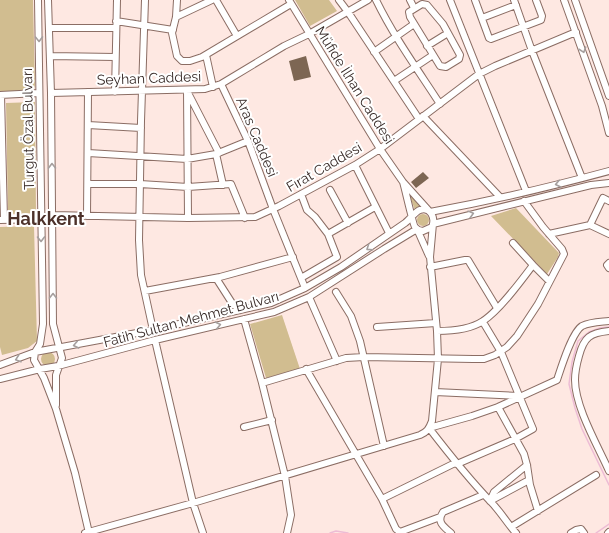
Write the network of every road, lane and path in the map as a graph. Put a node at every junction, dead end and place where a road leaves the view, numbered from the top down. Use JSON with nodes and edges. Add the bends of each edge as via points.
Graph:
{"nodes":[{"id":1,"x":38,"y":0,"type":"edge"},
{"id":2,"x":48,"y":0,"type":"edge"},
{"id":3,"x":117,"y":0,"type":"edge"},
{"id":4,"x":145,"y":0,"type":"edge"},
{"id":5,"x":177,"y":0,"type":"edge"},
{"id":6,"x":212,"y":0,"type":"edge"},
{"id":7,"x":216,"y":0,"type":"edge"},
{"id":8,"x":339,"y":0,"type":"edge"},
{"id":9,"x":368,"y":0,"type":"edge"},
{"id":10,"x":376,"y":0,"type":"edge"},
{"id":11,"x":410,"y":0,"type":"edge"},
{"id":12,"x":450,"y":0,"type":"edge"},
{"id":13,"x":475,"y":0,"type":"edge"},
{"id":14,"x":536,"y":0,"type":"edge"},
{"id":15,"x":564,"y":0,"type":"edge"},
{"id":16,"x":575,"y":0,"type":"edge"},
{"id":17,"x":290,"y":2,"type":"edge"},
{"id":18,"x":515,"y":3,"type":"edge"},
{"id":19,"x":414,"y":8,"type":"junction"},
{"id":20,"x":348,"y":12,"type":"junction"},
{"id":21,"x":176,"y":17,"type":"junction"},
{"id":22,"x":482,"y":18,"type":"junction"},
{"id":23,"x":116,"y":21,"type":"junction"},
{"id":24,"x":414,"y":24,"type":"junction"},
{"id":25,"x":144,"y":25,"type":"junction"},
{"id":26,"x":524,"y":27,"type":"junction"},
{"id":27,"x":49,"y":28,"type":"junction"},
{"id":28,"x":116,"y":28,"type":"junction"},
{"id":29,"x":173,"y":30,"type":"junction"},
{"id":30,"x":576,"y":32,"type":"junction"},
{"id":31,"x":448,"y":33,"type":"junction"},
{"id":32,"x":308,"y":34,"type":"junction"},
{"id":33,"x":238,"y":36,"type":"junction"},
{"id":34,"x":396,"y":36,"type":"junction"},
{"id":35,"x":427,"y":46,"type":"junction"},
{"id":36,"x":532,"y":51,"type":"junction"},
{"id":37,"x":374,"y":52,"type":"junction"},
{"id":38,"x":206,"y":55,"type":"junction"},
{"id":39,"x":433,"y":55,"type":"junction"},
{"id":40,"x":50,"y":56,"type":"junction"},
{"id":41,"x":115,"y":57,"type":"junction"},
{"id":42,"x":415,"y":66,"type":"junction"},
{"id":43,"x":479,"y":74,"type":"junction"},
{"id":44,"x":394,"y":82,"type":"junction"},
{"id":45,"x":222,"y":84,"type":"junction"},
{"id":46,"x":213,"y":86,"type":"junction"},
{"id":47,"x":186,"y":90,"type":"junction"},
{"id":48,"x":142,"y":91,"type":"junction"},
{"id":49,"x":88,"y":92,"type":"junction"},
{"id":50,"x":115,"y":92,"type":"junction"},
{"id":51,"x":39,"y":93,"type":"junction"},
{"id":52,"x":51,"y":93,"type":"junction"},
{"id":53,"x":1,"y":95,"type":"edge"},
{"id":54,"x":609,"y":95,"type":"edge"},
{"id":55,"x":440,"y":104,"type":"junction"},
{"id":56,"x":421,"y":118,"type":"junction"},
{"id":57,"x":88,"y":125,"type":"junction"},
{"id":58,"x":141,"y":128,"type":"junction"},
{"id":59,"x":609,"y":133,"type":"edge"},
{"id":60,"x":248,"y":141,"type":"junction"},
{"id":61,"x":380,"y":149,"type":"junction"},
{"id":62,"x":88,"y":153,"type":"junction"},
{"id":63,"x":218,"y":153,"type":"junction"},
{"id":64,"x":140,"y":155,"type":"junction"},
{"id":65,"x":188,"y":159,"type":"junction"},
{"id":66,"x":355,"y":166,"type":"junction"},
{"id":67,"x":609,"y":171,"type":"edge"},
{"id":68,"x":582,"y":178,"type":"junction"},
{"id":69,"x":403,"y":182,"type":"junction"},
{"id":70,"x":609,"y":183,"type":"edge"},
{"id":71,"x":88,"y":184,"type":"junction"},
{"id":72,"x":140,"y":184,"type":"junction"},
{"id":73,"x":222,"y":185,"type":"junction"},
{"id":74,"x":188,"y":187,"type":"junction"},
{"id":75,"x":330,"y":190,"type":"dead end"},
{"id":76,"x":526,"y":191,"type":"junction"},
{"id":77,"x":301,"y":194,"type":"junction"},
{"id":78,"x":500,"y":197,"type":"junction"},
{"id":79,"x":524,"y":201,"type":"junction"},
{"id":80,"x":609,"y":201,"type":"edge"},
{"id":81,"x":375,"y":207,"type":"junction"},
{"id":82,"x":273,"y":209,"type":"junction"},
{"id":83,"x":430,"y":212,"type":"junction"},
{"id":84,"x":53,"y":215,"type":"junction"},
{"id":85,"x":87,"y":216,"type":"junction"},
{"id":86,"x":412,"y":217,"type":"junction"},
{"id":87,"x":139,"y":218,"type":"junction"},
{"id":88,"x":188,"y":218,"type":"junction"},
{"id":89,"x":245,"y":218,"type":"junction"},
{"id":90,"x":41,"y":219,"type":"junction"},
{"id":91,"x":2,"y":220,"type":"edge"},
{"id":92,"x":348,"y":222,"type":"junction"},
{"id":93,"x":433,"y":224,"type":"junction"},
{"id":94,"x":590,"y":225,"type":"junction"},
{"id":95,"x":417,"y":229,"type":"junction"},
{"id":96,"x":328,"y":234,"type":"junction"},
{"id":97,"x":389,"y":234,"type":"junction"},
{"id":98,"x":549,"y":234,"type":"junction"},
{"id":99,"x":609,"y":234,"type":"edge"},
{"id":100,"x":513,"y":243,"type":"dead end"},
{"id":101,"x":292,"y":257,"type":"junction"},
{"id":102,"x":430,"y":257,"type":"junction"},
{"id":103,"x":609,"y":263,"type":"edge"},
{"id":104,"x":532,"y":265,"type":"junction"},
{"id":105,"x":430,"y":267,"type":"junction"},
{"id":106,"x":609,"y":268,"type":"edge"},
{"id":107,"x":216,"y":278,"type":"junction"},
{"id":108,"x":301,"y":278,"type":"junction"},
{"id":109,"x":549,"y":281,"type":"junction"},
{"id":110,"x":305,"y":288,"type":"junction"},
{"id":111,"x":145,"y":290,"type":"junction"},
{"id":112,"x":336,"y":292,"type":"dead end"},
{"id":113,"x":309,"y":297,"type":"junction"},
{"id":114,"x":497,"y":308,"type":"junction"},
{"id":115,"x":240,"y":310,"type":"junction"},
{"id":116,"x":244,"y":319,"type":"junction"},
{"id":117,"x":609,"y":321,"type":"edge"},
{"id":118,"x":483,"y":322,"type":"junction"},
{"id":119,"x":436,"y":323,"type":"junction"},
{"id":120,"x":377,"y":327,"type":"dead end"},
{"id":121,"x":153,"y":330,"type":"junction"},
{"id":122,"x":437,"y":331,"type":"junction"},
{"id":123,"x":609,"y":331,"type":"edge"},
{"id":124,"x":155,"y":340,"type":"junction"},
{"id":125,"x":59,"y":348,"type":"junction"},
{"id":126,"x":36,"y":352,"type":"junction"},
{"id":127,"x":501,"y":352,"type":"junction"},
{"id":128,"x":364,"y":357,"type":"junction"},
{"id":129,"x":438,"y":359,"type":"junction"},
{"id":130,"x":337,"y":361,"type":"junction"},
{"id":131,"x":0,"y":365,"type":"edge"},
{"id":132,"x":58,"y":366,"type":"junction"},
{"id":133,"x":40,"y":369,"type":"junction"},
{"id":134,"x":306,"y":369,"type":"junction"},
{"id":135,"x":0,"y":379,"type":"edge"},
{"id":136,"x":262,"y":383,"type":"junction"},
{"id":137,"x":435,"y":392,"type":"junction"},
{"id":138,"x":520,"y":396,"type":"junction"},
{"id":139,"x":498,"y":406,"type":"junction"},
{"id":140,"x":56,"y":409,"type":"junction"},
{"id":141,"x":272,"y":420,"type":"junction"},
{"id":142,"x":244,"y":427,"type":"dead end"},
{"id":143,"x":429,"y":428,"type":"junction"},
{"id":144,"x":515,"y":439,"type":"junction"},
{"id":145,"x":384,"y":446,"type":"junction"},
{"id":146,"x":357,"y":454,"type":"junction"},
{"id":147,"x":456,"y":463,"type":"junction"},
{"id":148,"x":527,"y":465,"type":"junction"},
{"id":149,"x":609,"y":471,"type":"edge"},
{"id":150,"x":285,"y":476,"type":"junction"},
{"id":151,"x":596,"y":476,"type":"dead end"},
{"id":152,"x":528,"y":480,"type":"junction"},
{"id":153,"x":483,"y":495,"type":"junction"},
{"id":154,"x":382,"y":499,"type":"junction"},
{"id":155,"x":490,"y":501,"type":"junction"},
{"id":156,"x":193,"y":503,"type":"junction"},
{"id":157,"x":538,"y":511,"type":"junction"},
{"id":158,"x":440,"y":517,"type":"junction"},
{"id":159,"x":511,"y":527,"type":"junction"},
{"id":160,"x":400,"y":532,"type":"edge"},
{"id":161,"x":88,"y":533,"type":"edge"},
{"id":162,"x":203,"y":533,"type":"edge"},
{"id":163,"x":286,"y":533,"type":"edge"},
{"id":164,"x":451,"y":533,"type":"edge"},
{"id":165,"x":516,"y":533,"type":"edge"},
{"id":166,"x":571,"y":533,"type":"edge"},
{"id":167,"x":584,"y":533,"type":"edge"}],
"edges":[{"from":1,"to":51,"type":"street","name":"Turgut Özal Bulvarı","one_way":true},
{"from":2,"to":27,"type":"street","name":"Turgut Özal Bulvarı"},
{"from":3,"to":23,"type":"street"},
{"from":4,"to":25,"type":"street"},
{"from":5,"to":21,"type":"street"},
{"from":6,"to":21,"type":"street"},
{"from":7,"to":33,"type":"street"},
{"from":8,"to":20,"type":"street"},
{"from":9,"to":20,"type":"street","name":"Seyhan Caddesi"},
{"from":10,"to":34,"type":"street"},
{"from":11,"to":19,"type":"street"},
{"from":12,"to":43,"type":"street"},
{"from":13,"to":22,"type":"street"},
{"from":14,"to":26,"type":"street","via":[[542,18]]},
{"from":15,"to":30,"type":"street"},
{"from":16,"to":54,"type":"street"},
{"from":17,"to":32,"type":"street","name":"Müfide İlhan Caddesi"},
{"from":17,"to":33,"type":"street"},
{"from":18,"to":22,"type":"street"},
{"from":18,"to":26,"type":"street"},
{"from":19,"to":24,"type":"street","via":[[409,12]]},
{"from":19,"to":31,"type":"street","via":[[422,4],[427,5]]},
{"from":20,"to":32,"type":"street","name":"Seyhan Caddesi"},
{"from":20,"to":37,"type":"street"},
{"from":21,"to":29,"type":"street"},
{"from":22,"to":26,"type":"street","via":[[491,39]]},
{"from":23,"to":25,"type":"street"},
{"from":23,"to":28,"type":"street"},
{"from":24,"to":34,"type":"street"},
{"from":24,"to":35,"type":"street"},
{"from":25,"to":29,"type":"street"},
{"from":25,"to":48,"type":"street"},
{"from":26,"to":36,"type":"street"},
{"from":27,"to":28,"type":"street"},
{"from":27,"to":40,"type":"street","name":"Turgut Özal Bulvarı"},
{"from":28,"to":41,"type":"street"},
{"from":29,"to":38,"type":"street","via":[[177,56],[182,61]]},
{"from":30,"to":36,"type":"street","name":"Fırat Caddesi"},
{"from":30,"to":59,"type":"street","one_way":true},
{"from":31,"to":35,"type":"street"},
{"from":31,"to":39,"type":"street","via":[[460,55],[459,59],[443,67]]},
{"from":32,"to":45,"type":"street","name":"Seyhan Caddesi"},
{"from":32,"to":61,"type":"street","name":"Müfide İlhan Caddesi"},
{"from":33,"to":38,"type":"street"},
{"from":34,"to":37,"type":"street"},
{"from":34,"to":42,"type":"street"},
{"from":35,"to":39,"type":"street"},
{"from":36,"to":43,"type":"street","name":"Fırat Caddesi"},
{"from":36,"to":68,"type":"street"},
{"from":37,"to":44,"type":"street"},
{"from":38,"to":46,"type":"street"},
{"from":39,"to":42,"type":"street"},
{"from":40,"to":41,"type":"street"},
{"from":40,"to":52,"type":"street","name":"Turgut Özal Bulvarı"},
{"from":41,"to":50,"type":"street"},
{"from":42,"to":44,"type":"street"},
{"from":42,"to":55,"type":"street"},
{"from":43,"to":55,"type":"street","name":"Fırat Caddesi"},
{"from":43,"to":76,"type":"street"},
{"from":44,"to":56,"type":"street"},
{"from":45,"to":46,"type":"street","name":"Seyhan Caddesi"},
{"from":45,"to":60,"type":"street","name":"Aras Caddesi"},
{"from":46,"to":47,"type":"street","name":"Seyhan Caddesi"},
{"from":47,"to":48,"type":"street","name":"Seyhan Caddesi"},
{"from":47,"to":63,"type":"street"},
{"from":47,"to":65,"type":"street"},
{"from":48,"to":50,"type":"street","name":"Seyhan Caddesi"},
{"from":48,"to":58,"type":"street"},
{"from":49,"to":50,"type":"street","name":"Seyhan Caddesi"},
{"from":49,"to":52,"type":"street","name":"Seyhan Caddesi"},
{"from":49,"to":57,"type":"street"},
{"from":51,"to":53,"type":"street"},
{"from":51,"to":90,"type":"street","name":"Turgut Özal Bulvarı"},
{"from":84,"to":52,"type":"street","name":"Turgut Özal Bulvarı","one_way":true},
{"from":53,"to":91,"type":"street"},
{"from":55,"to":56,"type":"street","name":"Fırat Caddesi"},
{"from":56,"to":61,"type":"street","name":"Fırat Caddesi"},
{"from":56,"to":78,"type":"street"},
{"from":57,"to":58,"type":"street"},
{"from":57,"to":62,"type":"street"},
{"from":58,"to":64,"type":"street"},
{"from":60,"to":63,"type":"street"},
{"from":60,"to":82,"type":"street","name":"Aras Caddesi"},
{"from":61,"to":66,"type":"street","name":"Fırat Caddesi"},
{"from":61,"to":69,"type":"street","name":"Müfide İlhan Caddesi"},
{"from":62,"to":64,"type":"street"},
{"from":62,"to":71,"type":"street"},
{"from":63,"to":65,"type":"street"},
{"from":63,"to":73,"type":"street"},
{"from":64,"to":65,"type":"street"},
{"from":64,"to":72,"type":"street"},
{"from":65,"to":74,"type":"street"},
{"from":66,"to":77,"type":"street","name":"Fırat Caddesi"},
{"from":66,"to":81,"type":"street"},
{"from":67,"to":68,"type":"street"},
{"from":68,"to":76,"type":"street","one_way":true},
{"from":69,"to":83,"type":"street"},
{"from":69,"to":86,"type":"street"},
{"from":70,"to":79,"type":"street"},
{"from":71,"to":72,"type":"street"},
{"from":71,"to":85,"type":"street"},
{"from":72,"to":74,"type":"street"},
{"from":72,"to":87,"type":"street"},
{"from":73,"to":74,"type":"street"},
{"from":73,"to":89,"type":"street","via":[[231,184]]},
{"from":74,"to":88,"type":"street"},
{"from":75,"to":92,"type":"street"},
{"from":76,"to":78,"type":"street"},
{"from":77,"to":82,"type":"street","name":"Fırat Caddesi"},
{"from":77,"to":96,"type":"street","via":[[307,210]]},
{"from":78,"to":83,"type":"street"},
{"from":93,"to":79,"type":"street","one_way":true},
{"from":79,"to":98,"type":"street"},
{"from":80,"to":94,"type":"street","via":[[603,198]]},
{"from":81,"to":92,"type":"street"},
{"from":81,"to":97,"type":"street"},
{"from":82,"to":89,"type":"street","name":"Fırat Caddesi","via":[[255,217]]},
{"from":82,"to":101,"type":"street","name":"Aras Caddesi"},
{"from":83,"to":86,"type":"street","via":[[420,210]]},
{"from":83,"to":93,"type":"street"},
{"from":84,"to":85,"type":"street","name":"Fırat Caddesi"},
{"from":125,"to":84,"type":"street","name":"Turgut Özal Bulvarı","one_way":true,"via":[[53,324]]},
{"from":85,"to":87,"type":"street","name":"Fırat Caddesi"},
{"from":86,"to":95,"type":"street","via":[[413,226]]},
{"from":86,"to":97,"type":"street","name":"Fatih Sultan Mehmet Bulvarı"},
{"from":87,"to":88,"type":"street","name":"Fırat Caddesi"},
{"from":87,"to":111,"type":"street","via":[[141,275]]},
{"from":88,"to":89,"type":"street","name":"Fırat Caddesi"},
{"from":90,"to":91,"type":"street"},
{"from":90,"to":126,"type":"street","name":"Turgut Özal Bulvarı","one_way":true,"via":[[43,324]]},
{"from":92,"to":96,"type":"street"},
{"from":93,"to":95,"type":"street","via":[[427,230]]},
{"from":93,"to":102,"type":"street"},
{"from":94,"to":98,"type":"street"},
{"from":94,"to":99,"type":"street"},
{"from":95,"to":102,"type":"street"},
{"from":95,"to":113,"type":"street","name":"Fatih Sultan Mehmet Bulvarı"},
{"from":96,"to":108,"type":"street","via":[[337,257]]},
{"from":97,"to":110,"type":"street","name":"Fatih Sultan Mehmet Bulvarı","one_way":true},
{"from":98,"to":109,"type":"street","via":[[564,254]]},
{"from":100,"to":104,"type":"street"},
{"from":101,"to":107,"type":"street"},
{"from":101,"to":108,"type":"street","name":"Aras Caddesi"},
{"from":102,"to":105,"type":"street"},
{"from":103,"to":106,"type":"street"},
{"from":104,"to":109,"type":"street"},
{"from":104,"to":114,"type":"street","via":[[520,283]]},
{"from":105,"to":114,"type":"street","via":[[468,260]]},
{"from":105,"to":119,"type":"street"},
{"from":107,"to":111,"type":"street"},
{"from":107,"to":115,"type":"street","via":[[232,303]]},
{"from":108,"to":110,"type":"street","name":"Aras Caddesi"},
{"from":109,"to":127,"type":"street","via":[[538,304],[516,336]]},
{"from":110,"to":115,"type":"street","name":"Fatih Sultan Mehmet Bulvarı","via":[[271,303]]},
{"from":111,"to":121,"type":"street"},
{"from":112,"to":128,"type":"street","via":[[351,316]]},
{"from":113,"to":116,"type":"street","name":"Fatih Sultan Mehmet Bulvarı","via":[[274,312]]},
{"from":113,"to":130,"type":"street"},
{"from":114,"to":118,"type":"street"},
{"from":115,"to":121,"type":"street","name":"Fatih Sultan Mehmet Bulvarı"},
{"from":124,"to":116,"type":"street","name":"Fatih Sultan Mehmet Bulvarı","one_way":true},
{"from":116,"to":136,"type":"street"},
{"from":117,"to":138,"type":"street","via":[[594,322],[580,327],[567,348],[557,380]]},
{"from":118,"to":122,"type":"street","via":[[448,331]]},
{"from":118,"to":127,"type":"street"},
{"from":119,"to":120,"type":"street"},
{"from":119,"to":122,"type":"street"},
{"from":121,"to":125,"type":"street","name":"Fatih Sultan Mehmet Bulvarı","one_way":true},
{"from":122,"to":129,"type":"street"},
{"from":123,"to":149,"type":"street","via":[[597,332],[583,344],[575,380],[578,401]]},
{"from":124,"to":132,"type":"street","name":"Fatih Sultan Mehmet Bulvarı"},
{"from":124,"to":156,"type":"street"},
{"from":125,"to":126,"type":"street","name":"Fatih Sultan Mehmet Bulvarı"},
{"from":125,"to":132,"type":"street","name":"Turgut Özal Bulvarı","via":[[62,358]]},
{"from":126,"to":131,"type":"street","name":"Fatih Sultan Mehmet Bulvarı","one_way":true},
{"from":126,"to":133,"type":"street","via":[[34,360]]},
{"from":127,"to":129,"type":"street","via":[[484,358]]},
{"from":127,"to":138,"type":"street"},
{"from":128,"to":129,"type":"street"},
{"from":128,"to":130,"type":"street"},
{"from":128,"to":145,"type":"street"},
{"from":129,"to":137,"type":"street"},
{"from":130,"to":134,"type":"street"},
{"from":132,"to":133,"type":"street","name":"Fatih Sultan Mehmet Bulvarı"},
{"from":132,"to":140,"type":"street","name":"Turgut Özal Bulvarı"},
{"from":133,"to":135,"type":"street","name":"Fatih Sultan Mehmet Bulvarı"},
{"from":133,"to":140,"type":"street"},
{"from":134,"to":136,"type":"street"},
{"from":134,"to":146,"type":"street"},
{"from":136,"to":141,"type":"street"},
{"from":137,"to":138,"type":"street"},
{"from":137,"to":143,"type":"street"},
{"from":138,"to":139,"type":"street"},
{"from":138,"to":144,"type":"street","via":[[533,429]]},
{"from":139,"to":143,"type":"street"},
{"from":139,"to":144,"type":"street"},
{"from":140,"to":161,"type":"street","via":[[75,473]]},
{"from":141,"to":142,"type":"street"},
{"from":141,"to":150,"type":"street"},
{"from":143,"to":145,"type":"street","via":[[420,435]]},
{"from":143,"to":147,"type":"street"},
{"from":144,"to":147,"type":"street"},
{"from":144,"to":148,"type":"street"},
{"from":145,"to":146,"type":"street"},
{"from":146,"to":150,"type":"street"},
{"from":146,"to":154,"type":"street"},
{"from":147,"to":153,"type":"street"},
{"from":147,"to":154,"type":"street"},
{"from":148,"to":152,"type":"street"},
{"from":148,"to":155,"type":"street","via":[[494,492]]},
{"from":150,"to":156,"type":"street"},
{"from":150,"to":163,"type":"street","via":[[291,514]]},
{"from":151,"to":157,"type":"street"},
{"from":152,"to":155,"type":"street"},
{"from":152,"to":157,"type":"street"},
{"from":153,"to":155,"type":"street"},
{"from":153,"to":158,"type":"street","via":[[443,512]]},
{"from":154,"to":160,"type":"street"},
{"from":155,"to":159,"type":"street"},
{"from":156,"to":161,"type":"street"},
{"from":156,"to":162,"type":"street"},
{"from":157,"to":159,"type":"street"},
{"from":158,"to":160,"type":"street"},
{"from":158,"to":164,"type":"street","via":[[442,525]]},
{"from":159,"to":165,"type":"street"},
{"from":166,"to":167,"type":"street","via":[[576,530]]}]}
